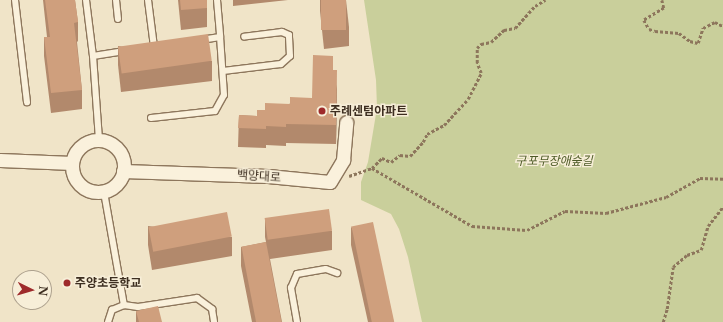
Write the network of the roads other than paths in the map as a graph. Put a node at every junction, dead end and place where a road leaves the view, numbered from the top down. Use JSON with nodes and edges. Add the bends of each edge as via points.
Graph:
{"nodes":[{"id":1,"x":15,"y":0,"type":"edge"},
{"id":2,"x":86,"y":0,"type":"edge"},
{"id":3,"x":116,"y":0,"type":"edge"},
{"id":4,"x":148,"y":0,"type":"edge"},
{"id":5,"x":217,"y":0,"type":"edge"},
{"id":6,"x":118,"y":19,"type":"dead end"},
{"id":7,"x":220,"y":37,"type":"junction"},
{"id":8,"x":244,"y":37,"type":"dead end"},
{"id":9,"x":198,"y":40,"type":"edge"},
{"id":10,"x":161,"y":46,"type":"edge"},
{"id":11,"x":135,"y":50,"type":"edge"},
{"id":12,"x":93,"y":56,"type":"junction"},
{"id":13,"x":222,"y":71,"type":"junction"},
{"id":14,"x":27,"y":102,"type":"dead end"},
{"id":15,"x":151,"y":118,"type":"dead end"},
{"id":16,"x":346,"y":122,"type":"dead end"},
{"id":17,"x":99,"y":140,"type":"junction"},
{"id":18,"x":0,"y":160,"type":"edge"},
{"id":19,"x":72,"y":163,"type":"junction"},
{"id":20,"x":123,"y":171,"type":"junction"},
{"id":21,"x":104,"y":192,"type":"junction"},
{"id":22,"x":337,"y":272,"type":"dead end"},
{"id":23,"x":124,"y":305,"type":"junction"},
{"id":24,"x":108,"y":322,"type":"edge"},
{"id":25,"x":214,"y":322,"type":"edge"},
{"id":26,"x":297,"y":322,"type":"edge"}],
"edges":[{"from":1,"to":14,"type":"lane"},
{"from":2,"to":12,"type":"lane"},
{"from":3,"to":6,"type":"lane"},
{"from":4,"to":10,"type":"lane","via":[[151,47]]},
{"from":5,"to":7,"type":"lane"},
{"from":7,"to":9,"type":"lane"},
{"from":7,"to":13,"type":"lane"},
{"from":8,"to":13,"type":"lane","via":[[282,32],[289,35],[290,56],[281,64]]},
{"from":11,"to":12,"type":"lane"},
{"from":12,"to":17,"type":"lane"},
{"from":13,"to":15,"type":"lane","via":[[224,95],[215,111]]},
{"from":16,"to":20,"type":"street","name":"백양대로","via":[[343,160],[330,182],[268,176]]},
{"from":17,"to":19,"type":"street","via":[[84,144],[74,156]]},
{"from":17,"to":20,"type":"street","via":[[108,142],[121,154],[124,162]]},
{"from":18,"to":19,"type":"street"},
{"from":19,"to":21,"type":"street","via":[[74,175],[80,186],[87,190]]},
{"from":20,"to":21,"type":"street","via":[[116,185]]},
{"from":21,"to":23,"type":"lane"},
{"from":22,"to":26,"type":"lane","via":[[326,269],[296,274],[291,288]]},
{"from":23,"to":24,"type":"lane","via":[[112,310]]},
{"from":23,"to":25,"type":"lane","via":[[138,307],[197,298],[212,309]]}]}
